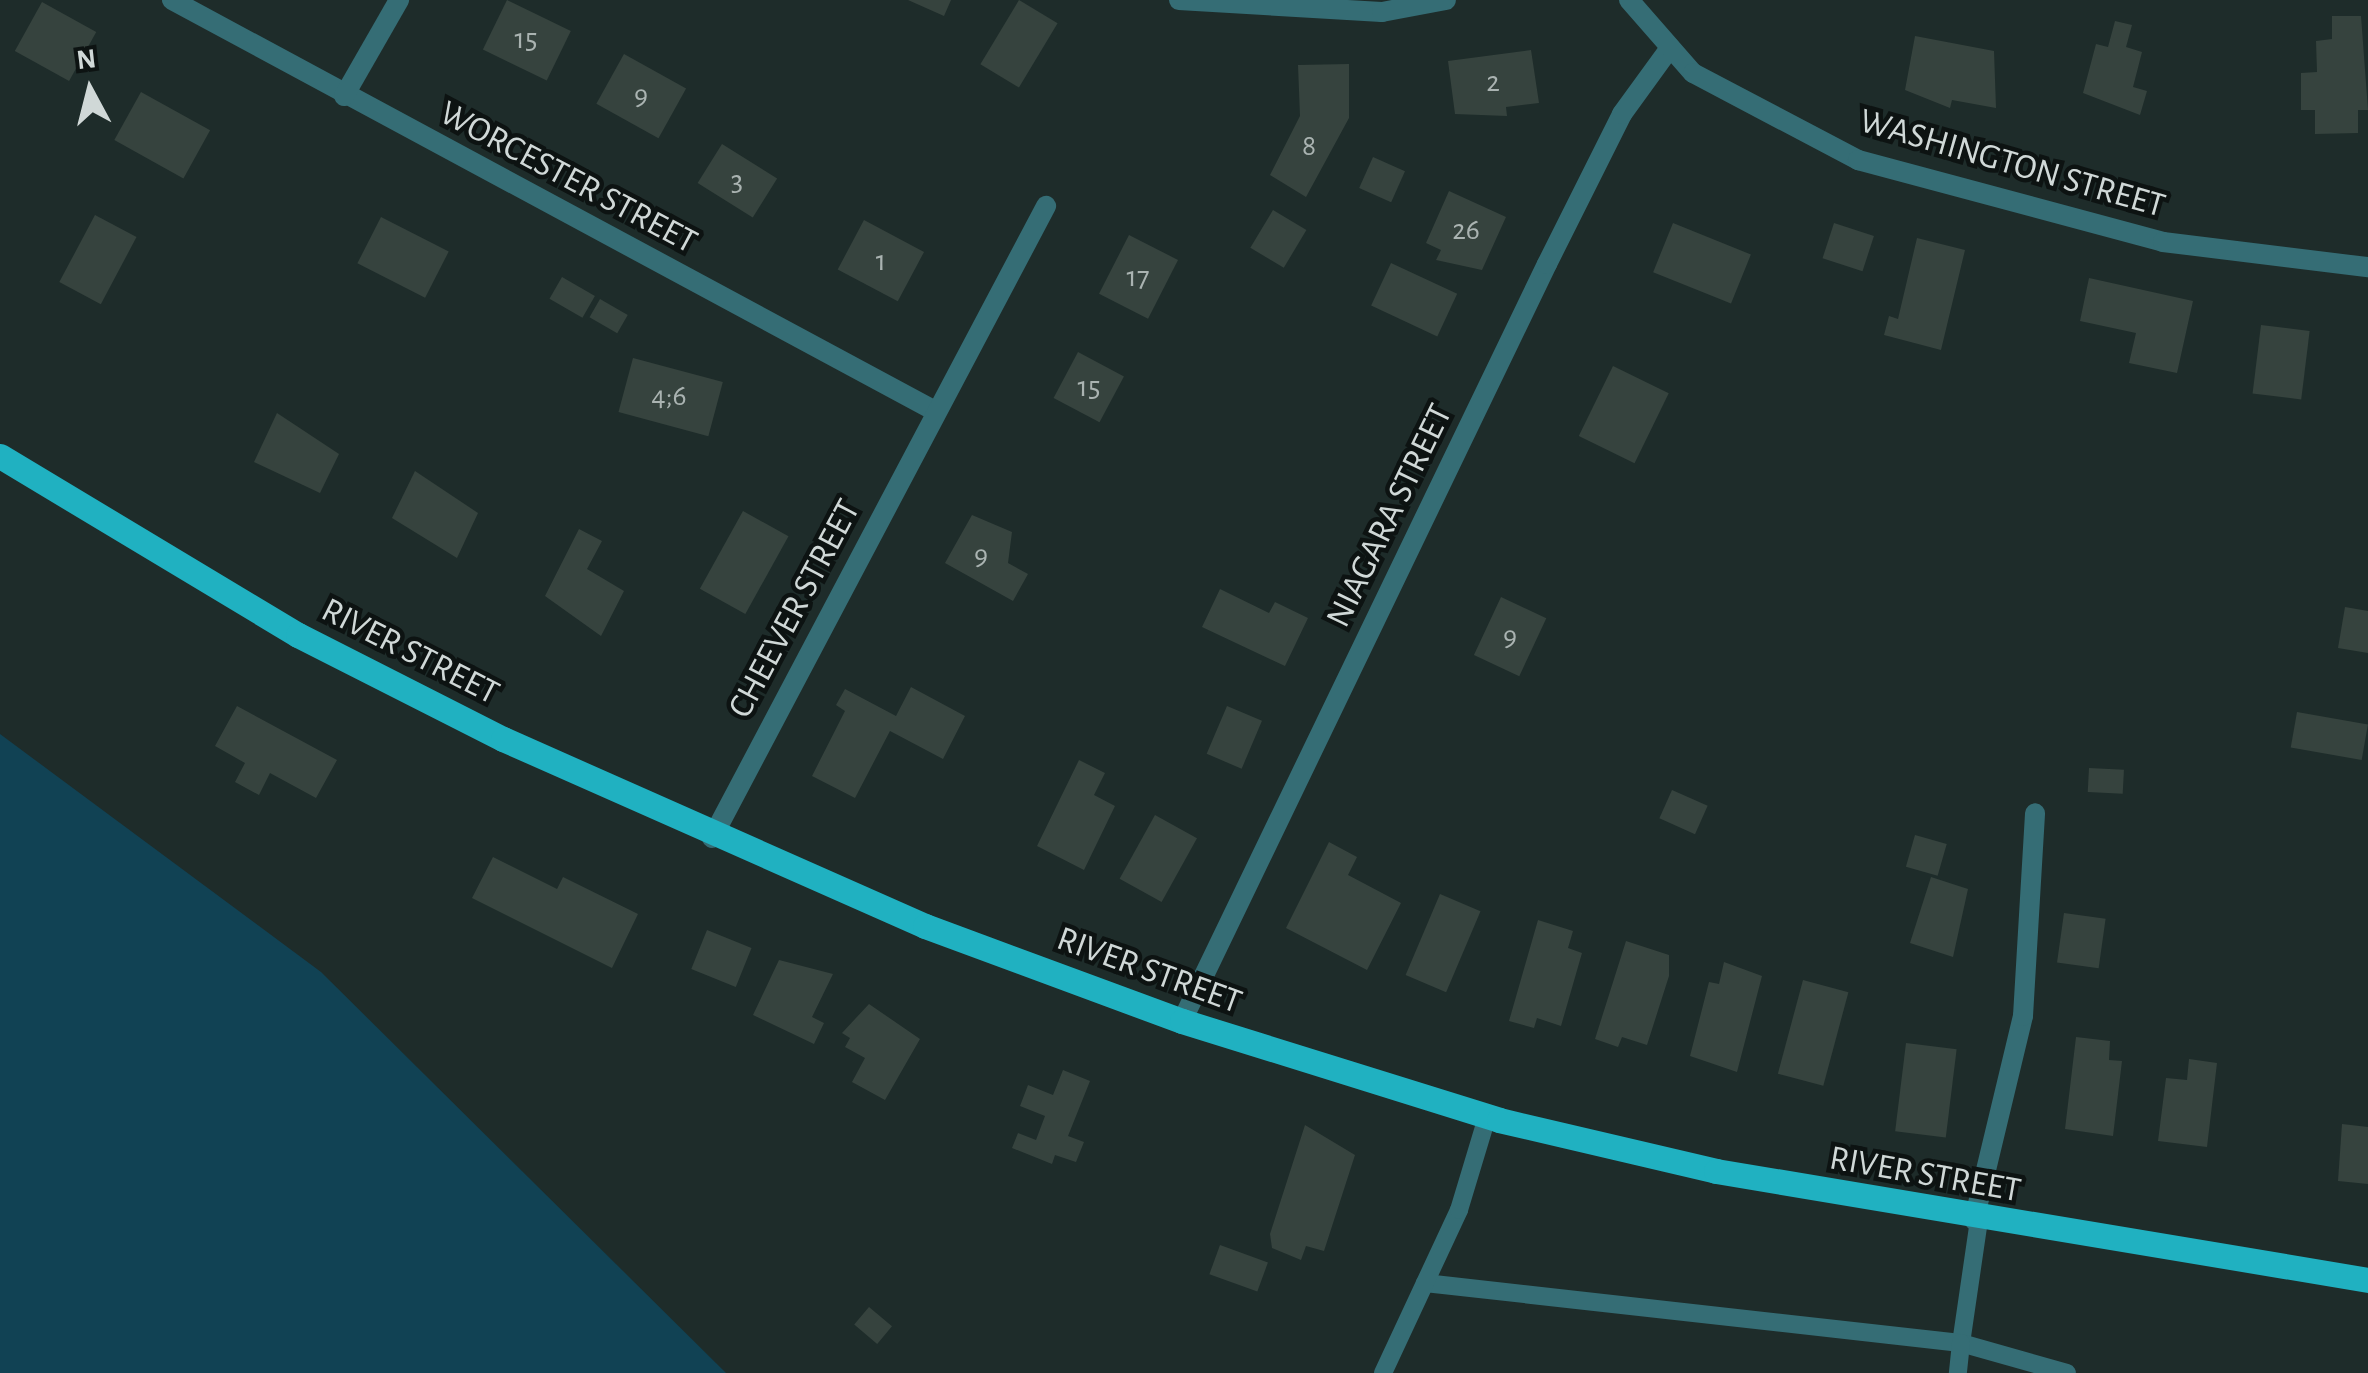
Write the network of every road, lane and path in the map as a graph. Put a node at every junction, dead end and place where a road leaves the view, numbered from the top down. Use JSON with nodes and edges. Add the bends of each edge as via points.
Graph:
{"nodes":[{"id":1,"x":172,"y":0,"type":"edge"},
{"id":2,"x":400,"y":0,"type":"edge"},
{"id":3,"x":1179,"y":0,"type":"edge"},
{"id":4,"x":1446,"y":0,"type":"edge"},
{"id":5,"x":1629,"y":0,"type":"edge"},
{"id":6,"x":1670,"y":48,"type":"junction"},
{"id":7,"x":344,"y":96,"type":"junction"},
{"id":8,"x":1046,"y":206,"type":"dead end"},
{"id":9,"x":2368,"y":267,"type":"edge"},
{"id":10,"x":935,"y":410,"type":"junction"},
{"id":11,"x":0,"y":456,"type":"edge"},
{"id":12,"x":2034,"y":812,"type":"dead end"},
{"id":13,"x":712,"y":838,"type":"junction"},
{"id":14,"x":1182,"y":1021,"type":"junction"},
{"id":15,"x":1487,"y":1117,"type":"junction"},
{"id":16,"x":1977,"y":1220,"type":"junction"},
{"id":17,"x":2368,"y":1280,"type":"edge"},
{"id":18,"x":1426,"y":1283,"type":"junction"},
{"id":19,"x":1961,"y":1343,"type":"junction"},
{"id":20,"x":1382,"y":1373,"type":"edge"},
{"id":21,"x":1958,"y":1373,"type":"edge"},
{"id":22,"x":2067,"y":1373,"type":"edge"}],
"edges":[{"from":1,"to":7,"type":"street","name":"WORCESTER STREET"},
{"from":2,"to":7,"type":"street"},
{"from":3,"to":4,"type":"street","via":[[1382,12]]},
{"from":5,"to":6,"type":"street","name":"WASHINGTON STREET"},
{"from":6,"to":9,"type":"street","name":"WASHINGTON STREET","via":[[1694,72],[1858,160],[2163,242]]},
{"from":6,"to":14,"type":"street","name":"NIAGARA STREET","via":[[1622,114]]},
{"from":7,"to":10,"type":"street","name":"WORCESTER STREET"},
{"from":8,"to":10,"type":"street","name":"CHEEVER STREET"},
{"from":10,"to":13,"type":"street","name":"CHEEVER STREET"},
{"from":11,"to":13,"type":"main road","name":"RIVER STREET","via":[[298,635]]},
{"from":12,"to":16,"type":"street","via":[[2022,1016]]},
{"from":13,"to":14,"type":"main road","name":"RIVER STREET"},
{"from":14,"to":15,"type":"main road","name":"RIVER STREET"},
{"from":15,"to":16,"type":"main road","name":"RIVER STREET"},
{"from":15,"to":18,"type":"lane"},
{"from":16,"to":17,"type":"main road","name":"RIVER STREET"},
{"from":16,"to":19,"type":"lane"},
{"from":18,"to":19,"type":"lane"},
{"from":18,"to":20,"type":"lane"},
{"from":19,"to":21,"type":"lane"},
{"from":19,"to":22,"type":"lane"}]}
